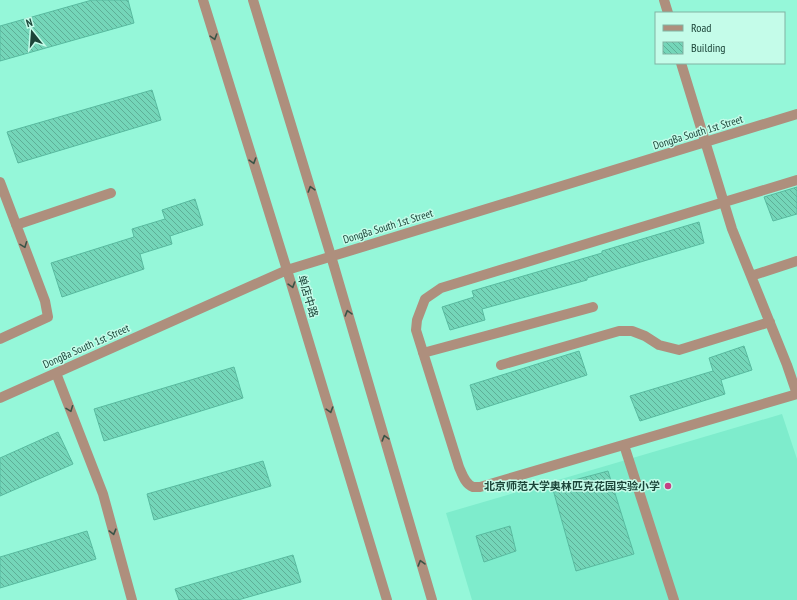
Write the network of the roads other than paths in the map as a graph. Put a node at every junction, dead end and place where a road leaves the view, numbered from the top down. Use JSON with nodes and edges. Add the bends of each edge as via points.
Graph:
{"nodes":[{"id":1,"x":202,"y":0,"type":"edge"},
{"id":2,"x":253,"y":0,"type":"edge"},
{"id":3,"x":664,"y":0,"type":"edge"},
{"id":4,"x":668,"y":12,"type":"edge"},
{"id":5,"x":681,"y":64,"type":"edge"},
{"id":6,"x":797,"y":114,"type":"edge"},
{"id":7,"x":705,"y":142,"type":"junction"},
{"id":8,"x":797,"y":180,"type":"edge"},
{"id":9,"x":0,"y":182,"type":"edge"},
{"id":10,"x":111,"y":194,"type":"dead end"},
{"id":11,"x":724,"y":202,"type":"junction"},
{"id":12,"x":16,"y":225,"type":"junction"},
{"id":13,"x":331,"y":256,"type":"junction"},
{"id":14,"x":797,"y":261,"type":"edge"},
{"id":15,"x":287,"y":270,"type":"junction"},
{"id":16,"x":751,"y":276,"type":"junction"},
{"id":17,"x":593,"y":307,"type":"dead end"},
{"id":18,"x":770,"y":322,"type":"junction"},
{"id":19,"x":0,"y":339,"type":"edge"},
{"id":20,"x":423,"y":354,"type":"junction"},
{"id":21,"x":501,"y":365,"type":"dead end"},
{"id":22,"x":56,"y":373,"type":"junction"},
{"id":23,"x":797,"y":394,"type":"edge"},
{"id":24,"x":0,"y":398,"type":"edge"},
{"id":25,"x":624,"y":445,"type":"junction"},
{"id":26,"x":132,"y":600,"type":"edge"},
{"id":27,"x":387,"y":600,"type":"edge"},
{"id":28,"x":432,"y":600,"type":"edge"},
{"id":29,"x":674,"y":600,"type":"edge"}],
"edges":[{"from":1,"to":15,"type":"street","name":"单店中路","one_way":true},
{"from":13,"to":2,"type":"street","one_way":true},
{"from":3,"to":4,"type":"street"},
{"from":5,"to":7,"type":"street"},
{"from":6,"to":7,"type":"street","name":"DongBa South 1st Street"},
{"from":7,"to":11,"type":"street"},
{"from":7,"to":13,"type":"street","name":"DongBa South 1st Street"},
{"from":8,"to":11,"type":"street"},
{"from":9,"to":12,"type":"street"},
{"from":10,"to":12,"type":"street"},
{"from":11,"to":16,"type":"street"},
{"from":11,"to":20,"type":"street","via":[[441,288],[425,299],[417,320],[416,330]]},
{"from":12,"to":19,"type":"street","one_way":true,"via":[[45,301],[48,317]]},
{"from":13,"to":15,"type":"street","name":"DongBa South 1st Street"},
{"from":28,"to":13,"type":"street","one_way":true},
{"from":14,"to":16,"type":"street"},
{"from":15,"to":22,"type":"street","name":"DongBa South 1st Street"},
{"from":15,"to":27,"type":"street","name":"单店中路","one_way":true},
{"from":16,"to":18,"type":"street"},
{"from":17,"to":20,"type":"street"},
{"from":18,"to":21,"type":"street","via":[[679,350],[659,345],[632,331],[619,331]]},
{"from":18,"to":23,"type":"street"},
{"from":20,"to":25,"type":"street","via":[[462,476],[473,487]]},
{"from":22,"to":24,"type":"street","name":"DongBa South 1st Street"},
{"from":22,"to":26,"type":"street","one_way":true,"via":[[103,494]]},
{"from":23,"to":25,"type":"street"},
{"from":25,"to":29,"type":"street"}]}
